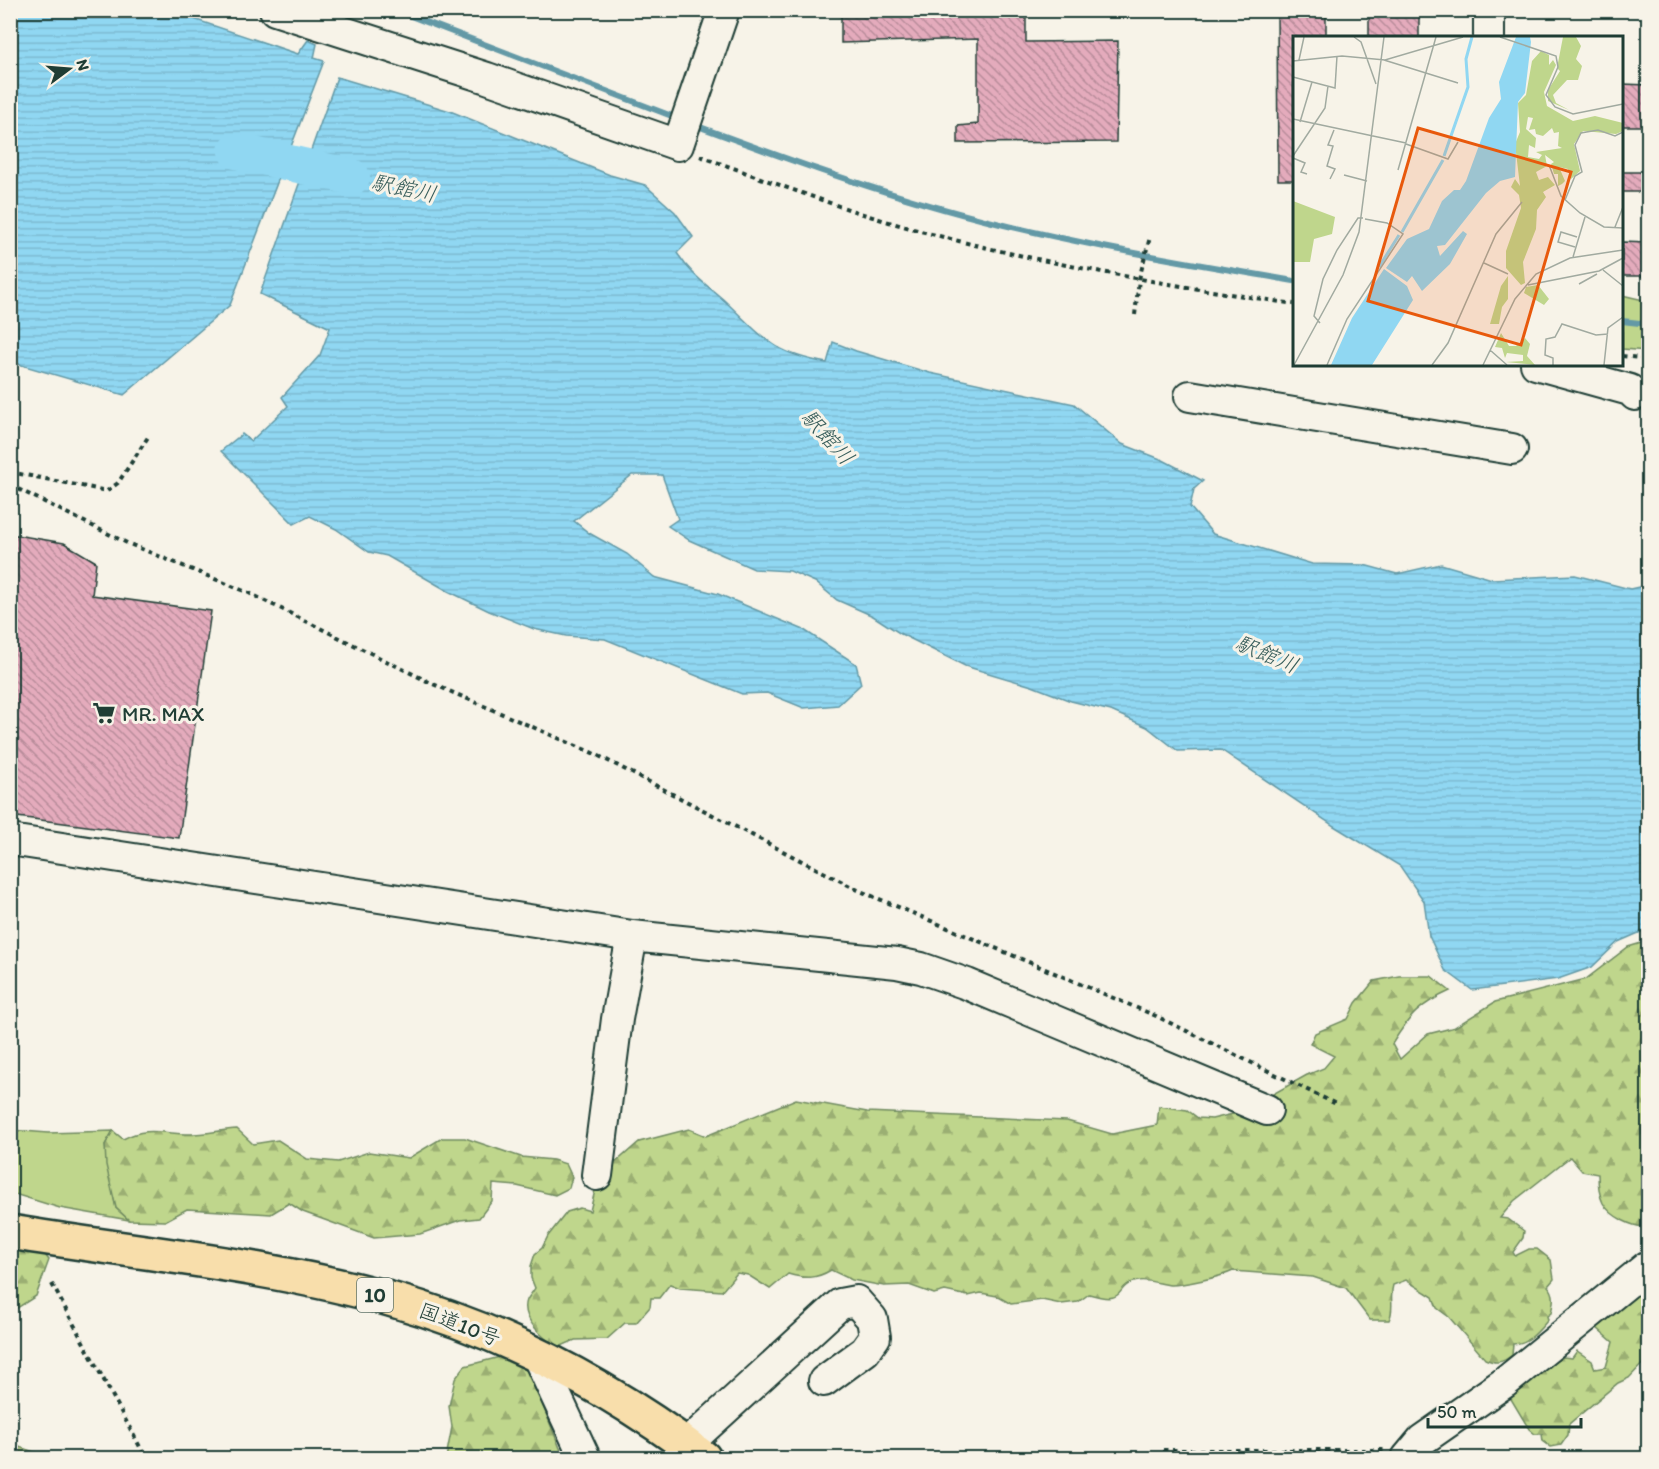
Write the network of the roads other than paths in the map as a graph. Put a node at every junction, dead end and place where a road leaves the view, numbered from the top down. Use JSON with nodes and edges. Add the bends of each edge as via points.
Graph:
{"nodes":[{"id":1,"x":275,"y":10,"type":"edge"},
{"id":2,"x":724,"y":10,"type":"edge"},
{"id":3,"x":1489,"y":10,"type":"edge"},
{"id":4,"x":1489,"y":36,"type":"edge"},
{"id":5,"x":1543,"y":366,"type":"edge"},
{"id":6,"x":1635,"y":395,"type":"dead end"},
{"id":7,"x":1190,"y":396,"type":"dead end"},
{"id":8,"x":1512,"y":449,"type":"dead end"},
{"id":9,"x":10,"y":840,"type":"edge"},
{"id":10,"x":632,"y":936,"type":"junction"},
{"id":11,"x":1268,"y":1110,"type":"dead end"},
{"id":12,"x":597,"y":1174,"type":"dead end"},
{"id":13,"x":10,"y":1232,"type":"edge"},
{"id":14,"x":1648,"y":1266,"type":"edge"},
{"id":15,"x":537,"y":1355,"type":"junction"},
{"id":16,"x":824,"y":1382,"type":"dead end"},
{"id":17,"x":695,"y":1452,"type":"edge"},
{"id":18,"x":1410,"y":1454,"type":"edge"},
{"id":19,"x":585,"y":1458,"type":"edge"}],
"edges":[{"from":1,"to":2,"type":"street","via":[[678,145]]},
{"from":3,"to":4,"type":"street"},
{"from":5,"to":6,"type":"street","via":[[1630,390]]},
{"from":7,"to":8,"type":"street"},
{"from":9,"to":10,"type":"street"},
{"from":10,"to":11,"type":"street","via":[[921,968]]},
{"from":10,"to":12,"type":"street"},
{"from":13,"to":15,"type":"highway","name":"国道10号","number":"10","via":[[187,1258],[349,1289],[472,1326]]},
{"from":14,"to":18,"type":"street","via":[[1504,1383],[1422,1440]]},
{"from":15,"to":17,"type":"highway","name":"国道10号","number":"10","via":[[625,1404]]},
{"from":15,"to":19,"type":"street"},
{"from":16,"to":17,"type":"street","via":[[865,1352],[874,1337],[872,1319],[856,1301],[840,1304]]}]}
